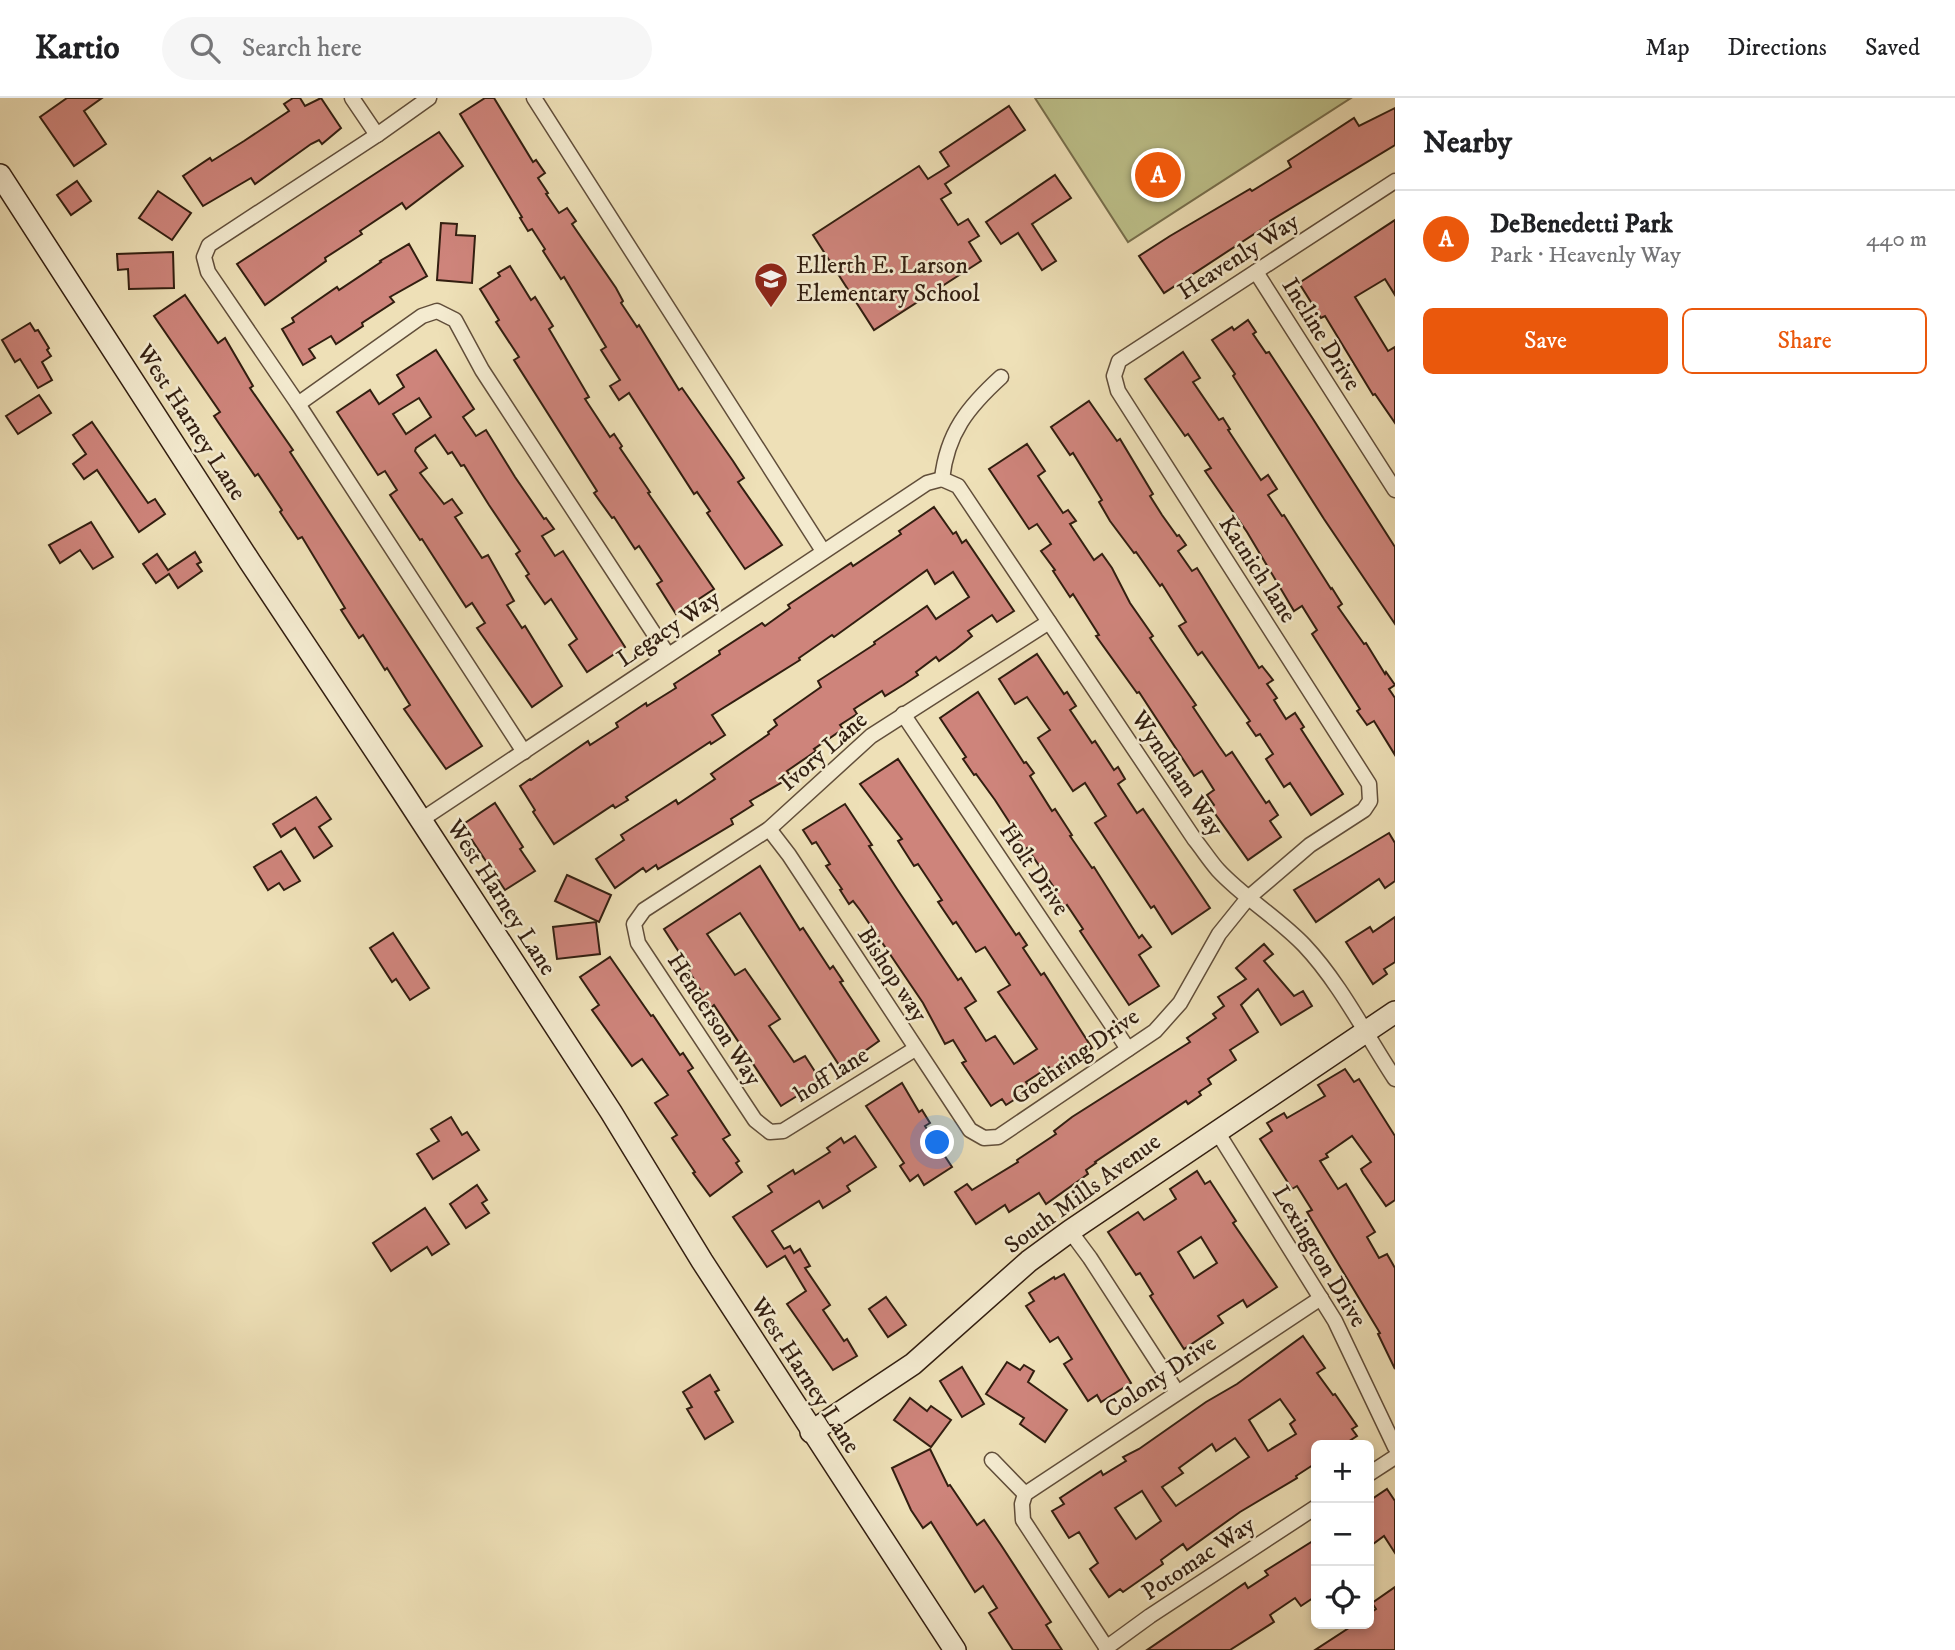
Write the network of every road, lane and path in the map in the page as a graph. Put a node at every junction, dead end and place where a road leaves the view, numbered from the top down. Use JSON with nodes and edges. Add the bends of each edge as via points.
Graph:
{"nodes":[{"id":1,"x":352,"y":98,"type":"edge"},
{"id":2,"x":429,"y":98,"type":"edge"},
{"id":3,"x":534,"y":98,"type":"edge"},
{"id":4,"x":376,"y":135,"type":"junction"},
{"id":5,"x":0,"y":175,"type":"edge"},
{"id":6,"x":1395,"y":181,"type":"edge"},
{"id":7,"x":1256,"y":272,"type":"junction"},
{"id":8,"x":1114,"y":376,"type":"joint"},
{"id":9,"x":1001,"y":377,"type":"dead end"},
{"id":10,"x":298,"y":404,"type":"junction"},
{"id":11,"x":942,"y":479,"type":"junction"},
{"id":12,"x":1395,"y":490,"type":"edge"},
{"id":13,"x":823,"y":551,"type":"junction"},
{"id":14,"x":1049,"y":622,"type":"junction"},
{"id":15,"x":668,"y":655,"type":"junction"},
{"id":16,"x":903,"y":714,"type":"junction"},
{"id":17,"x":524,"y":752,"type":"junction"},
{"id":18,"x":1369,"y":784,"type":"joint"},
{"id":19,"x":421,"y":820,"type":"junction"},
{"id":20,"x":769,"y":830,"type":"junction"},
{"id":21,"x":1248,"y":898,"type":"junction"},
{"id":22,"x":634,"y":924,"type":"joint"},
{"id":23,"x":1395,"y":1012,"type":"edge"},
{"id":24,"x":1365,"y":1032,"type":"junction"},
{"id":25,"x":915,"y":1049,"type":"junction"},
{"id":26,"x":1128,"y":1049,"type":"junction"},
{"id":27,"x":1395,"y":1079,"type":"edge"},
{"id":28,"x":1216,"y":1130,"type":"junction"},
{"id":29,"x":770,"y":1132,"type":"joint"},
{"id":30,"x":984,"y":1138,"type":"joint"},
{"id":31,"x":1070,"y":1231,"type":"junction"},
{"id":32,"x":1321,"y":1298,"type":"junction"},
{"id":33,"x":1177,"y":1392,"type":"junction"},
{"id":34,"x":811,"y":1432,"type":"junction"},
{"id":35,"x":1395,"y":1447,"type":"edge"},
{"id":36,"x":1395,"y":1457,"type":"edge"},
{"id":37,"x":992,"y":1460,"type":"dead end"},
{"id":38,"x":1374,"y":1471,"type":"edge"},
{"id":39,"x":1025,"y":1494,"type":"junction"},
{"id":40,"x":1311,"y":1510,"type":"edge"},
{"id":41,"x":1107,"y":1649,"type":"edge"},
{"id":42,"x":955,"y":1650,"type":"edge"}],
"edges":[{"from":1,"to":4,"type":"street"},
{"from":2,"to":4,"type":"street"},
{"from":3,"to":13,"type":"street"},
{"from":4,"to":10,"type":"street","via":[[209,245],[204,257],[208,272]]},
{"from":5,"to":19,"type":"main road","name":"West Harney Lane"},
{"from":6,"to":7,"type":"street","name":"Heavenly Way"},
{"from":7,"to":8,"type":"street","name":"Heavenly Way","via":[[1119,361]]},
{"from":7,"to":12,"type":"street","name":"Incline Drive"},
{"from":8,"to":18,"type":"street","name":"Katnich lane","via":[[1118,391]]},
{"from":9,"to":11,"type":"street","via":[[977,399],[954,431]]},
{"from":10,"to":15,"type":"street","via":[[422,316],[437,311],[455,320],[482,370]]},
{"from":10,"to":17,"type":"street"},
{"from":11,"to":13,"type":"street","name":"Legacy Way","via":[[927,483]]},
{"from":11,"to":14,"type":"street","name":"Wyndham Way","via":[[958,486]]},
{"from":13,"to":15,"type":"street","name":"Legacy Way"},
{"from":14,"to":16,"type":"street","name":"Ivory Lane"},
{"from":14,"to":21,"type":"street","name":"Wyndham Way","via":[[1195,840],[1217,870]]},
{"from":15,"to":17,"type":"street","name":"Legacy Way"},
{"from":16,"to":20,"type":"street","name":"Ivory Lane","via":[[871,736]]},
{"from":16,"to":26,"type":"street","name":"Holt Drive"},
{"from":17,"to":19,"type":"street","name":"Legacy Way"},
{"from":18,"to":21,"type":"street","name":"Goehring Drive","via":[[1370,801],[1364,810],[1310,845]]},
{"from":19,"to":34,"type":"main road","name":"West Harney Lane"},
{"from":20,"to":22,"type":"street","name":"Ivory Lane","via":[[643,910]]},
{"from":20,"to":25,"type":"street","name":"Bishop way"},
{"from":21,"to":24,"type":"street","name":"Wyndham Way","via":[[1305,947]]},
{"from":21,"to":26,"type":"street","name":"Goehring Drive","via":[[1219,934],[1180,1003],[1155,1031]]},
{"from":22,"to":29,"type":"street","name":"Henderson Way","via":[[638,943],[755,1120]]},
{"from":23,"to":24,"type":"main road","name":"South Mills Avenue"},
{"from":24,"to":27,"type":"street","name":"Wyndham Way"},
{"from":24,"to":28,"type":"main road","name":"South Mills Avenue"},
{"from":25,"to":29,"type":"street","name":"hoff lane","via":[[783,1131]]},
{"from":25,"to":30,"type":"street","name":"Bishop way","via":[[970,1130]]},
{"from":26,"to":30,"type":"street","name":"Goehring Drive","via":[[998,1137]]},
{"from":28,"to":31,"type":"main road","name":"South Mills Avenue"},
{"from":28,"to":32,"type":"street","name":"Lexington Drive"},
{"from":31,"to":33,"type":"street"},
{"from":31,"to":34,"type":"main road","name":"South Mills Avenue","via":[[1029,1261],[914,1364]]},
{"from":32,"to":33,"type":"street","name":"Colony Drive"},
{"from":32,"to":35,"type":"street","name":"Lexington Drive"},
{"from":33,"to":39,"type":"street","name":"Colony Drive"},
{"from":34,"to":42,"type":"main road","name":"West Harney Lane"},
{"from":36,"to":38,"type":"street"},
{"from":37,"to":39,"type":"street"},
{"from":39,"to":41,"type":"street","via":[[1023,1520]]},
{"from":40,"to":41,"type":"street","name":"Potomac Way"}]}
